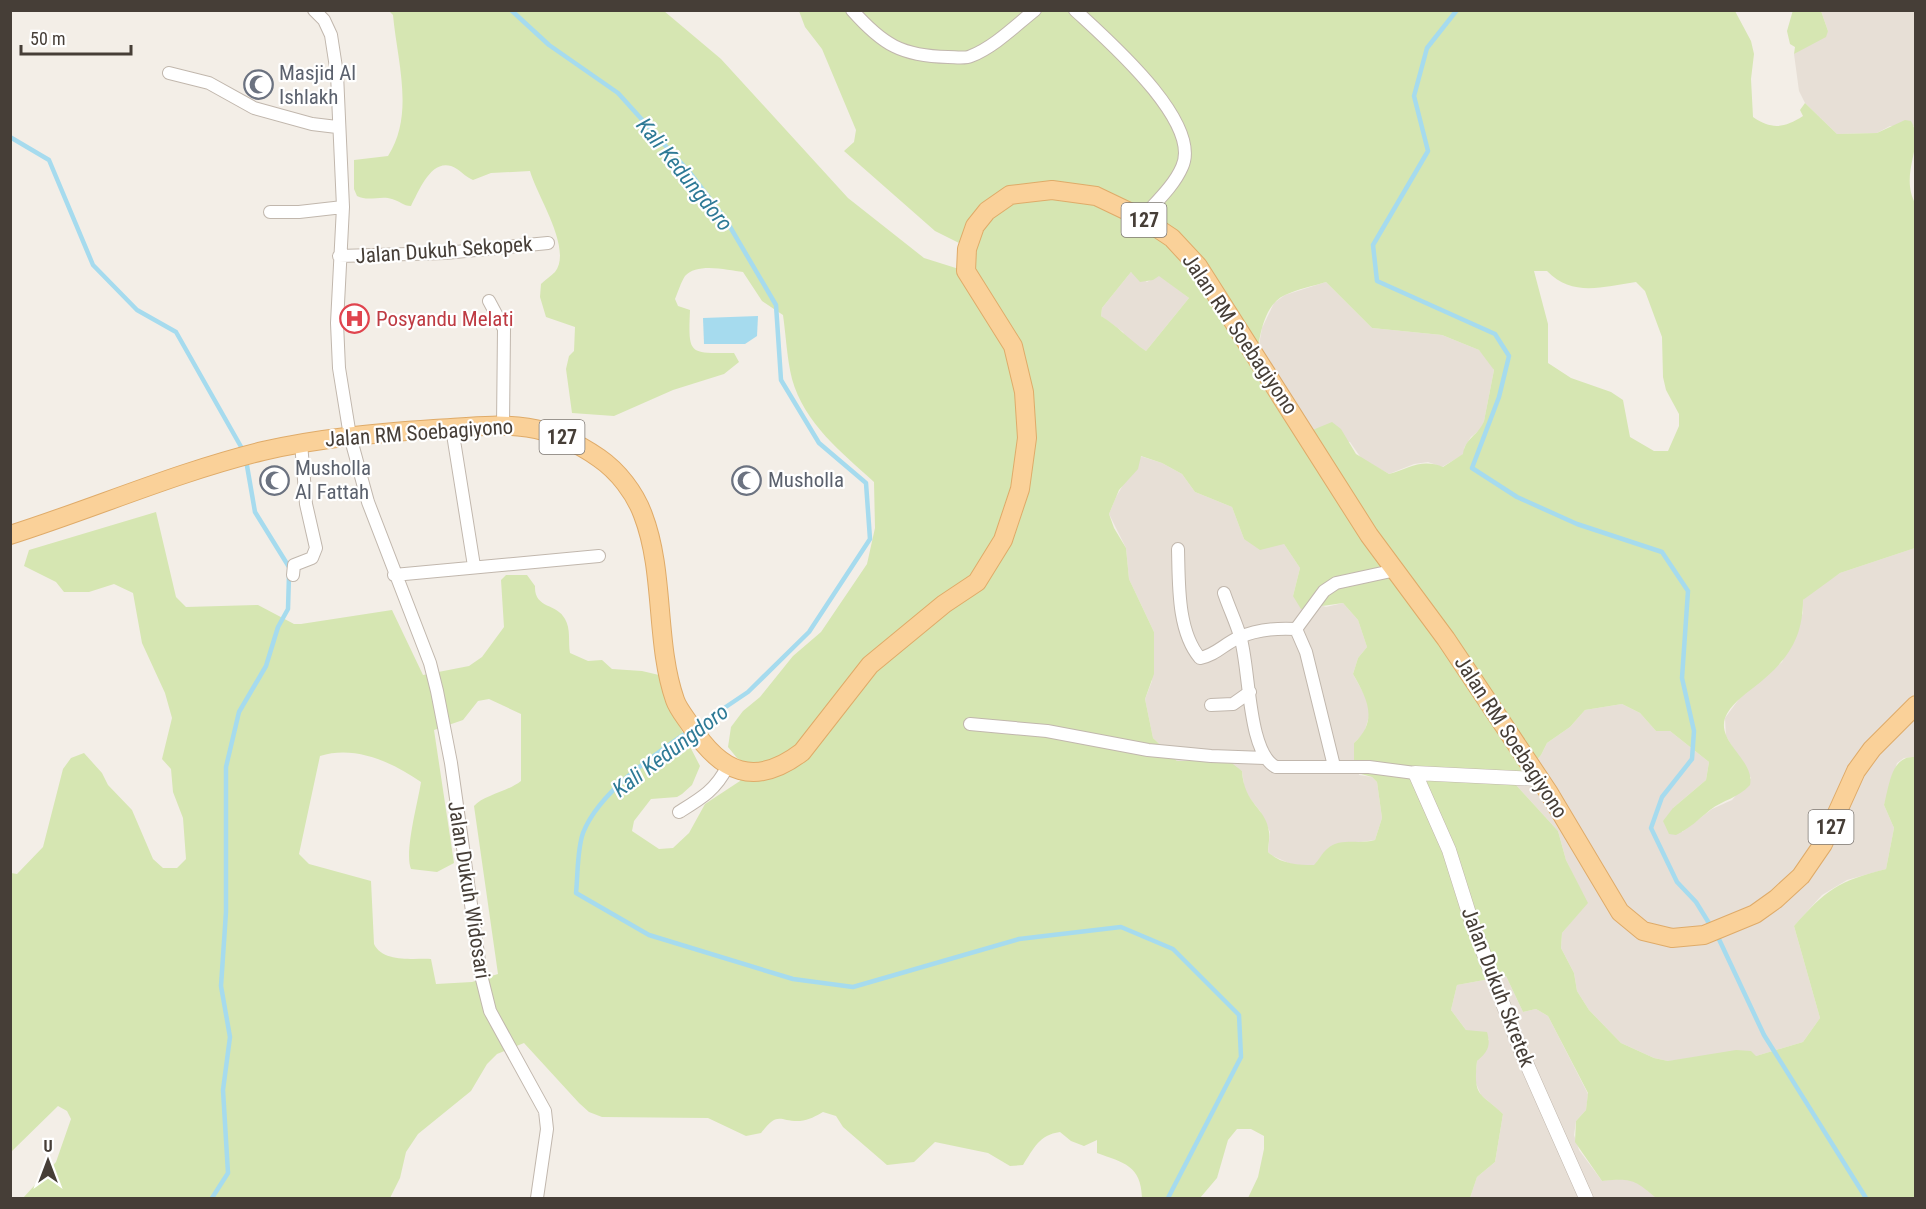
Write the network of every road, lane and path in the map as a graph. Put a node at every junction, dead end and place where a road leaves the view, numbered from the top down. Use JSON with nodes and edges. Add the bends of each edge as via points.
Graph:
{"nodes":[{"id":1,"x":314,"y":10,"type":"edge"},
{"id":2,"x":852,"y":10,"type":"edge"},
{"id":3,"x":1035,"y":10,"type":"edge"},
{"id":4,"x":1075,"y":10,"type":"edge"},
{"id":5,"x":169,"y":74,"type":"dead end"},
{"id":6,"x":338,"y":128,"type":"junction"},
{"id":7,"x":343,"y":207,"type":"junction"},
{"id":8,"x":270,"y":212,"type":"dead end"},
{"id":9,"x":1142,"y":218,"type":"junction"},
{"id":10,"x":548,"y":243,"type":"dead end"},
{"id":11,"x":339,"y":256,"type":"junction"},
{"id":12,"x":489,"y":300,"type":"dead end"},
{"id":13,"x":503,"y":425,"type":"junction"},
{"id":14,"x":452,"y":428,"type":"junction"},
{"id":15,"x":350,"y":436,"type":"junction"},
{"id":16,"x":301,"y":443,"type":"junction"},
{"id":17,"x":10,"y":535,"type":"edge"},
{"id":18,"x":1178,"y":549,"type":"dead end"},
{"id":19,"x":599,"y":556,"type":"dead end"},
{"id":20,"x":474,"y":566,"type":"junction"},
{"id":21,"x":1396,"y":570,"type":"junction"},
{"id":22,"x":293,"y":574,"type":"dead end"},
{"id":23,"x":394,"y":575,"type":"junction"},
{"id":24,"x":1224,"y":593,"type":"dead end"},
{"id":25,"x":1296,"y":629,"type":"junction"},
{"id":26,"x":1241,"y":637,"type":"junction"},
{"id":27,"x":1250,"y":692,"type":"junction"},
{"id":28,"x":1211,"y":705,"type":"dead end"},
{"id":29,"x":1916,"y":705,"type":"edge"},
{"id":30,"x":970,"y":724,"type":"dead end"},
{"id":31,"x":1265,"y":758,"type":"junction"},
{"id":32,"x":1334,"y":766,"type":"junction"},
{"id":33,"x":727,"y":767,"type":"junction"},
{"id":34,"x":1415,"y":772,"type":"junction"},
{"id":35,"x":1537,"y":779,"type":"junction"},
{"id":36,"x":679,"y":812,"type":"dead end"},
{"id":37,"x":537,"y":1198,"type":"edge"},
{"id":38,"x":1586,"y":1198,"type":"edge"}],
"edges":[{"from":1,"to":6,"type":"street","name":"Jalan Dukuh Sekopek","via":[[331,35],[337,74]]},
{"from":2,"to":3,"type":"street","via":[[865,25],[902,51],[919,56],[969,57]]},
{"from":4,"to":9,"type":"street","via":[[1164,100],[1178,123],[1184,147],[1183,166]]},
{"from":5,"to":6,"type":"street","via":[[209,83],[254,108]]},
{"from":6,"to":7,"type":"street","name":"Jalan Dukuh Sekopek"},
{"from":7,"to":8,"type":"street"},
{"from":7,"to":11,"type":"street","name":"Jalan Dukuh Sekopek"},
{"from":9,"to":21,"type":"main road","name":"Jalan RM Soebagiyono","number":"127","via":[[1172,238],[1198,266],[1369,535]]},
{"from":9,"to":33,"type":"main road","name":"Jalan RM Soebagiyono","number":"127","via":[[1096,196],[1052,190],[1010,195],[987,211],[975,226],[967,249],[966,271],[1013,346],[1024,393],[1027,438],[1020,489],[1003,540],[976,582],[870,665],[802,752],[761,773]]},
{"from":10,"to":11,"type":"street","name":"Jalan Dukuh Sekopek","via":[[445,253]]},
{"from":11,"to":15,"type":"street","name":"Jalan Dukuh Sekopek","via":[[339,368]]},
{"from":12,"to":13,"type":"street","via":[[504,329]]},
{"from":13,"to":14,"type":"main road","name":"Jalan RM Soebagiyono","number":"127"},
{"from":13,"to":33,"type":"main road","name":"Jalan RM Soebagiyono","number":"127","via":[[546,430],[569,440],[600,459],[632,493],[651,543],[675,701],[700,741]]},
{"from":14,"to":15,"type":"main road","name":"Jalan RM Soebagiyono","number":"127"},
{"from":14,"to":20,"type":"street"},
{"from":15,"to":16,"type":"main road","name":"Jalan RM Soebagiyono","number":"127"},
{"from":15,"to":23,"type":"street","name":"Jalan Dukuh Widosari"},
{"from":16,"to":17,"type":"main road","name":"Jalan RM Soebagiyono","number":"127","via":[[232,460]]},
{"from":16,"to":22,"type":"street","via":[[306,504],[316,548],[312,558],[294,565]]},
{"from":18,"to":26,"type":"street","via":[[1182,608],[1195,653],[1200,658],[1207,657]]},
{"from":19,"to":20,"type":"street"},
{"from":20,"to":23,"type":"street"},
{"from":21,"to":25,"type":"street","via":[[1336,583],[1324,591]]},
{"from":21,"to":35,"type":"main road","name":"Jalan RM Soebagiyono","number":"127"},
{"from":23,"to":37,"type":"street","name":"Jalan Dukuh Widosari","via":[[430,663],[437,691],[488,1005],[545,1111],[547,1129]]},
{"from":24,"to":26,"type":"street"},
{"from":25,"to":26,"type":"street","via":[[1280,628]]},
{"from":25,"to":32,"type":"street","via":[[1306,652]]},
{"from":26,"to":27,"type":"street"},
{"from":27,"to":28,"type":"street","via":[[1233,704]]},
{"from":27,"to":31,"type":"street","via":[[1254,724]]},
{"from":29,"to":35,"type":"main road","name":"Jalan RM Soebagiyono","number":"127","via":[[1856,771],[1823,844],[1801,876],[1755,914],[1704,935],[1658,936],[1629,922]]},
{"from":30,"to":31,"type":"street","via":[[1047,731],[1148,750]]},
{"from":31,"to":32,"type":"street","via":[[1276,767]]},
{"from":32,"to":34,"type":"street"},
{"from":33,"to":36,"type":"street","via":[[708,794]]},
{"from":34,"to":35,"type":"street"},
{"from":34,"to":38,"type":"street","name":"Jalan Dukuh Skretek","via":[[1449,850],[1521,1051]]}]}
